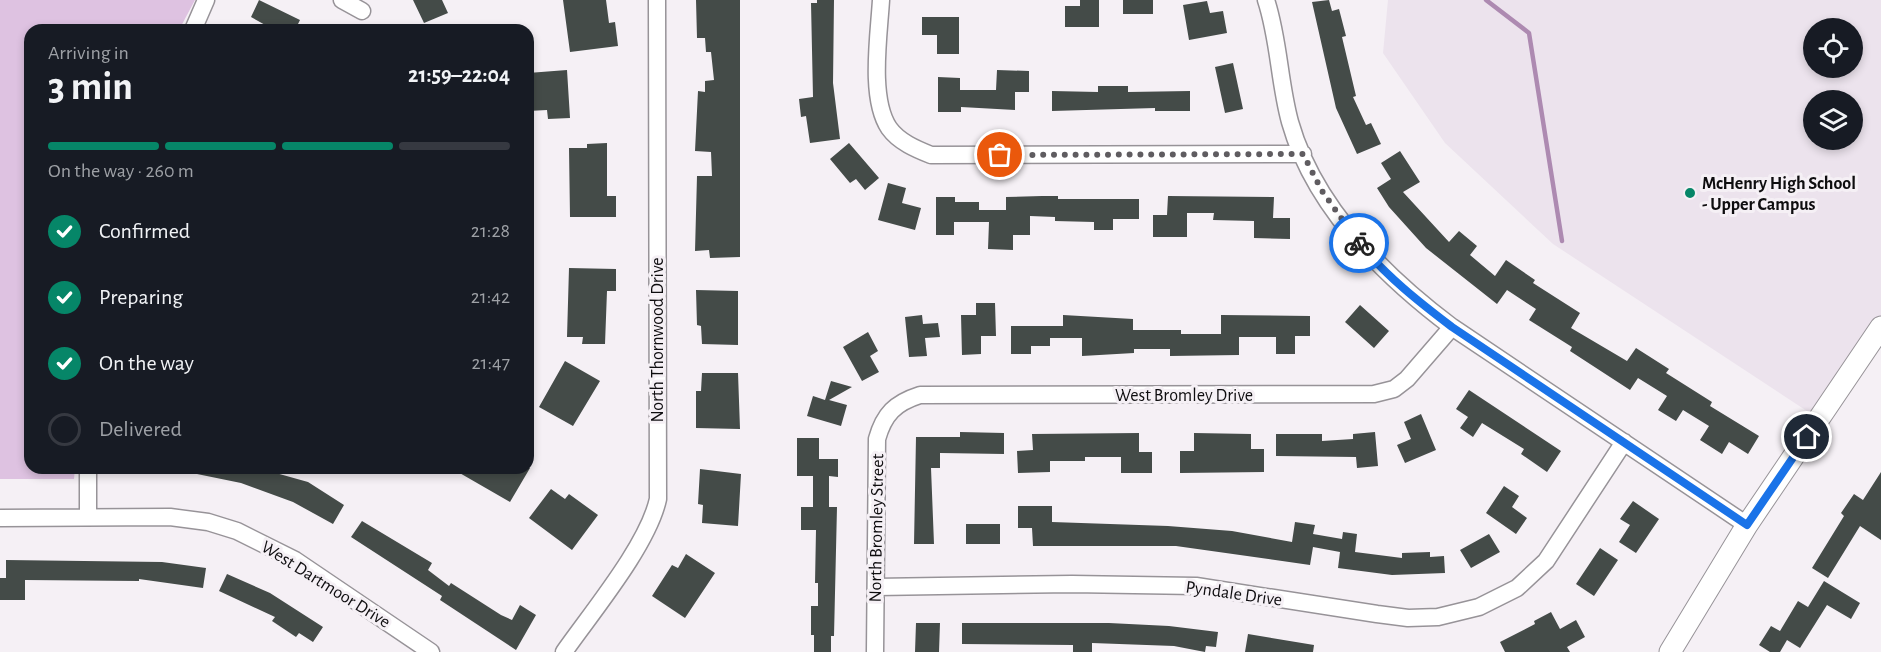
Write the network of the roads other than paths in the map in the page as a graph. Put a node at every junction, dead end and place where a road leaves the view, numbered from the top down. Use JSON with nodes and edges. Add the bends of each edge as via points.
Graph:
{"nodes":[{"id":1,"x":206,"y":0,"type":"edge"},
{"id":2,"x":342,"y":0,"type":"edge"},
{"id":3,"x":657,"y":0,"type":"edge"},
{"id":4,"x":881,"y":0,"type":"edge"},
{"id":5,"x":1266,"y":0,"type":"edge"},
{"id":6,"x":362,"y":11,"type":"dead end"},
{"id":7,"x":196,"y":24,"type":"edge"},
{"id":8,"x":1303,"y":154,"type":"junction"},
{"id":9,"x":1452,"y":327,"type":"junction"},
{"id":10,"x":1881,"y":327,"type":"edge"},
{"id":11,"x":892,"y":408,"type":"joint"},
{"id":12,"x":1624,"y":442,"type":"junction"},
{"id":13,"x":88,"y":474,"type":"edge"},
{"id":14,"x":88,"y":517,"type":"junction"},
{"id":15,"x":0,"y":518,"type":"edge"},
{"id":16,"x":1747,"y":525,"type":"junction"},
{"id":17,"x":876,"y":587,"type":"junction"},
{"id":18,"x":432,"y":652,"type":"edge"},
{"id":19,"x":564,"y":652,"type":"edge"},
{"id":20,"x":875,"y":652,"type":"edge"},
{"id":21,"x":1670,"y":652,"type":"edge"}],
"edges":[{"from":1,"to":7,"type":"street"},
{"from":2,"to":6,"type":"street"},
{"from":3,"to":19,"type":"street","name":"North Thornwood Drive","via":[[658,499],[643,537]]},
{"from":4,"to":8,"type":"street","via":[[878,92],[882,112],[890,129],[911,147],[931,155]]},
{"from":5,"to":8,"type":"street","via":[[1290,122]]},
{"from":8,"to":9,"type":"street","via":[[1322,191],[1372,259]]},
{"from":9,"to":11,"type":"street","name":"West Bromley Drive","via":[[1407,379],[1394,389],[1374,394],[920,395]]},
{"from":9,"to":12,"type":"street"},
{"from":10,"to":16,"type":"street"},
{"from":11,"to":17,"type":"street","name":"North Bromley Street","via":[[882,421],[877,439]]},
{"from":12,"to":16,"type":"street"},
{"from":12,"to":17,"type":"street","name":"Pyndale Drive","via":[[1546,561],[1517,588],[1479,607],[1438,617],[1408,618],[1196,586]]},
{"from":13,"to":14,"type":"street"},
{"from":14,"to":15,"type":"street","name":"West Dartmoor Drive"},
{"from":14,"to":18,"type":"street","name":"West Dartmoor Drive","via":[[170,517],[237,531],[295,560]]},
{"from":16,"to":21,"type":"street"},
{"from":17,"to":20,"type":"street","name":"North Bromley Street"}]}
